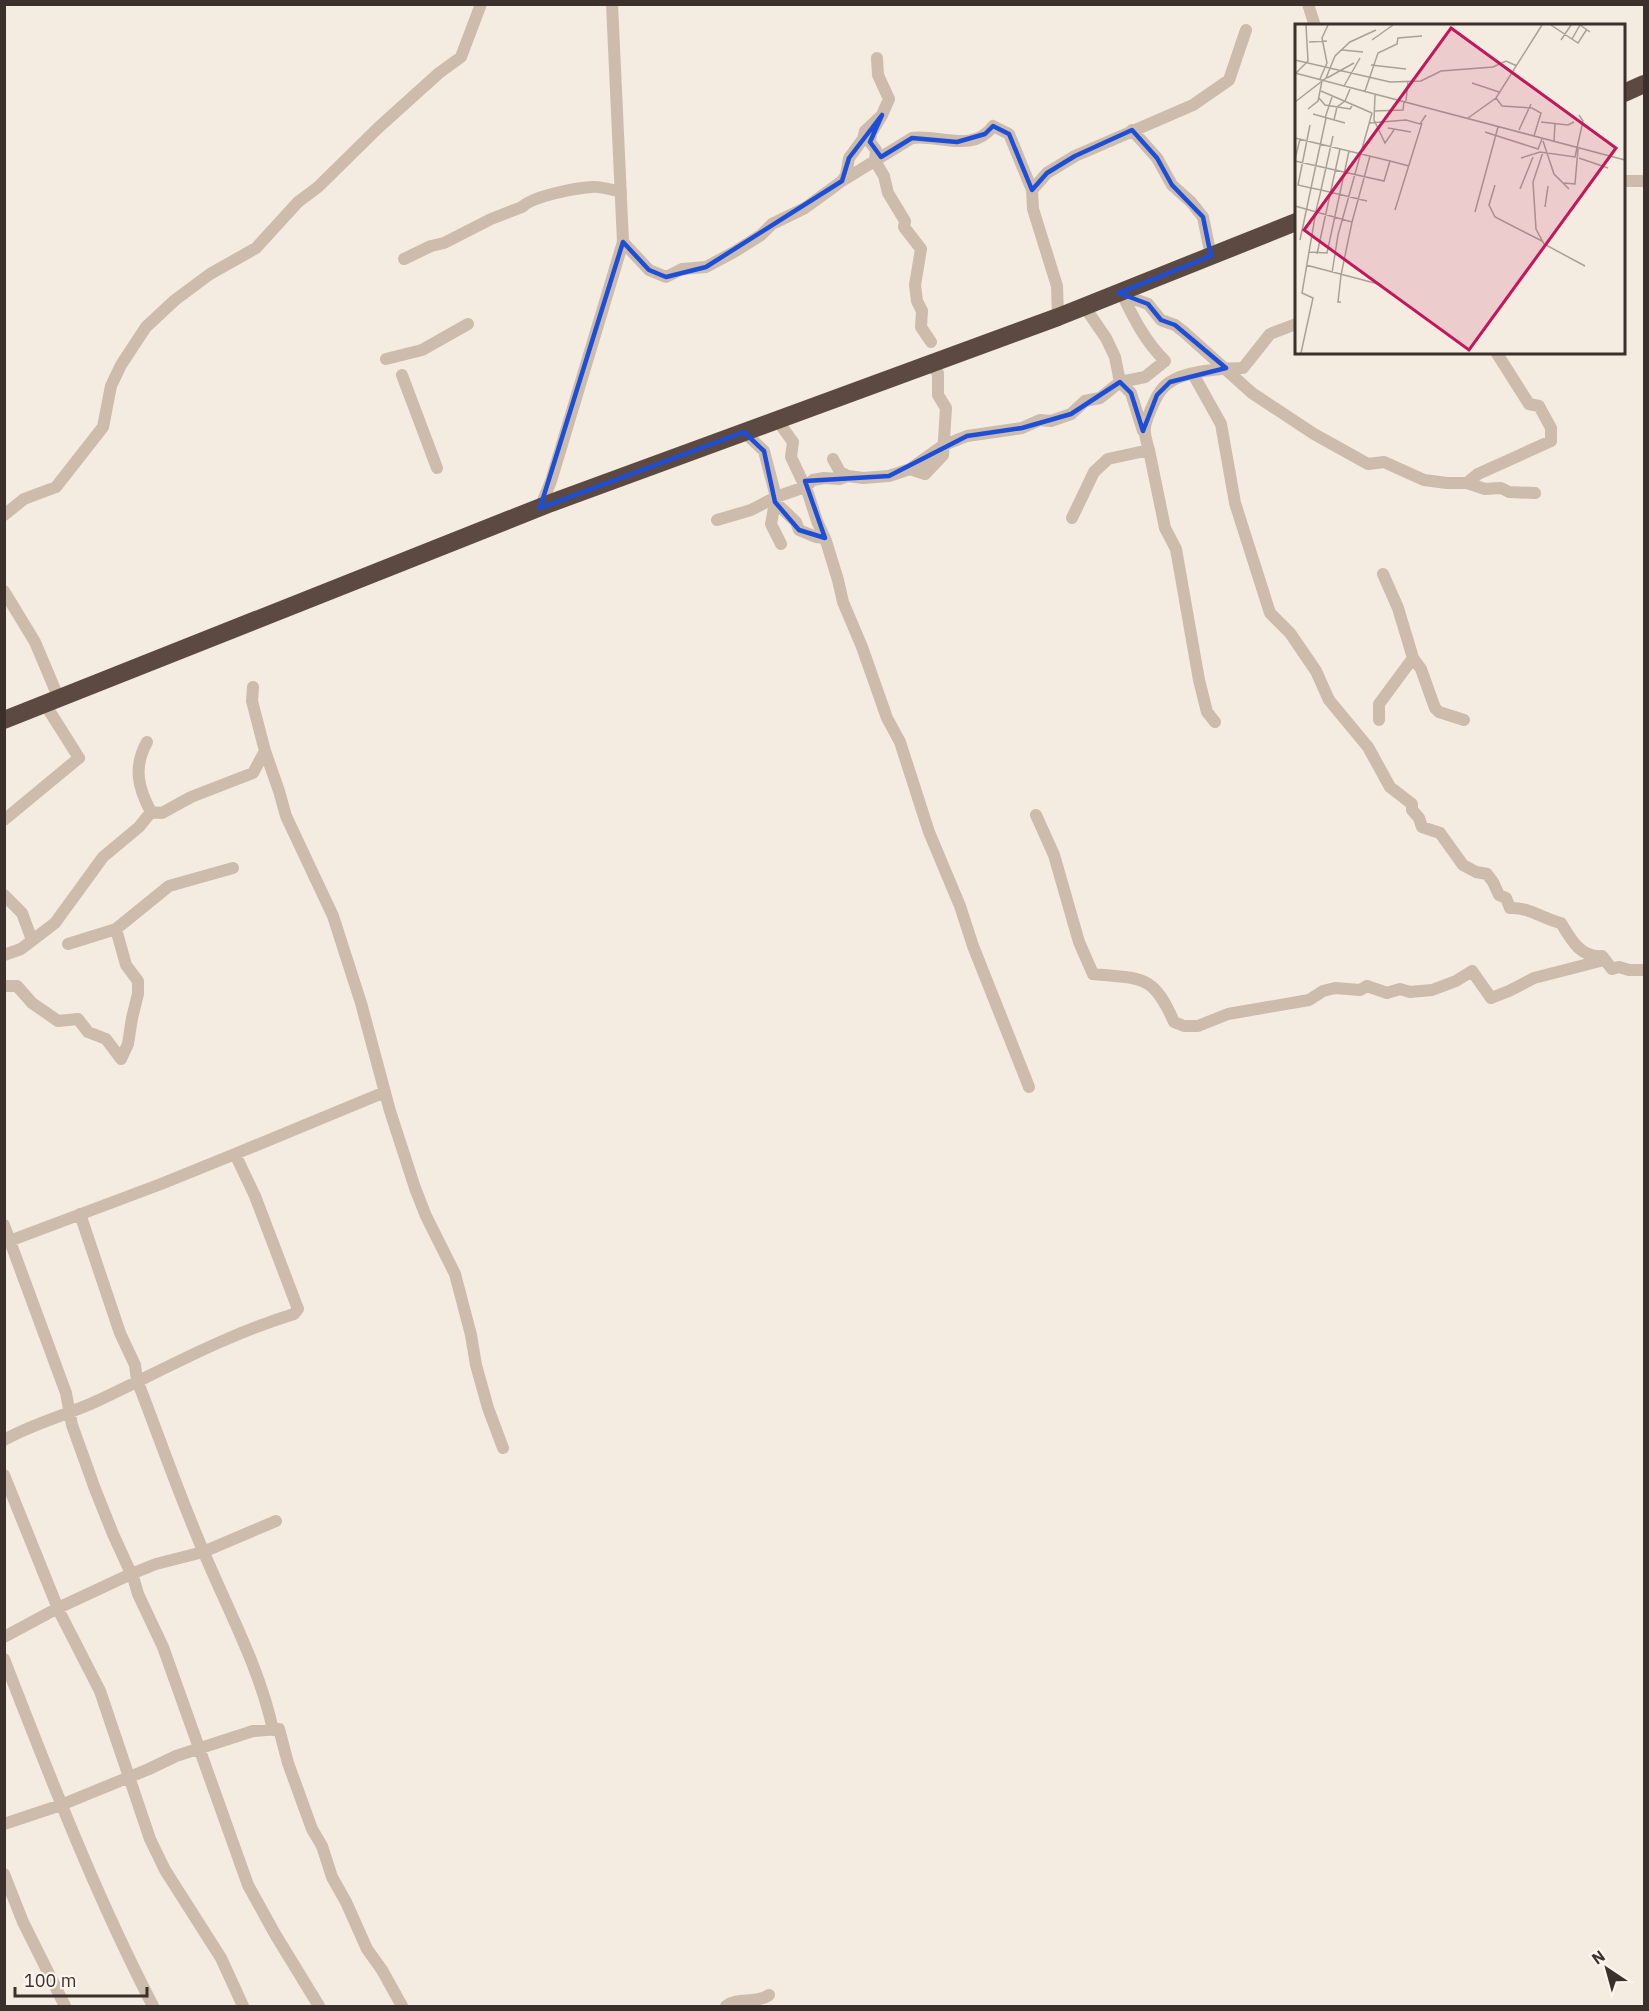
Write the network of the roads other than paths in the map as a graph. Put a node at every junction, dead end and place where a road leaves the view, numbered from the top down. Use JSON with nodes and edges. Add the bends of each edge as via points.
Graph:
{"nodes":[{"id":1,"x":481,"y":4,"type":"edge"},
{"id":2,"x":612,"y":4,"type":"edge"},
{"id":3,"x":1308,"y":4,"type":"edge"},
{"id":4,"x":1314,"y":24,"type":"edge"},
{"id":5,"x":1246,"y":30,"type":"dead end"},
{"id":6,"x":877,"y":58,"type":"dead end"},
{"id":7,"x":1644,"y":84,"type":"edge"},
{"id":8,"x":1625,"y":92,"type":"edge"},
{"id":9,"x":882,"y":115,"type":"junction"},
{"id":10,"x":1132,"y":130,"type":"junction"},
{"id":11,"x":875,"y":161,"type":"junction"},
{"id":12,"x":1625,"y":180,"type":"edge"},
{"id":13,"x":842,"y":181,"type":"junction"},
{"id":14,"x":1644,"y":181,"type":"edge"},
{"id":15,"x":1032,"y":190,"type":"junction"},
{"id":16,"x":621,"y":192,"type":"junction"},
{"id":17,"x":1295,"y":222,"type":"edge"},
{"id":18,"x":623,"y":242,"type":"junction"},
{"id":19,"x":1211,"y":256,"type":"junction"},
{"id":20,"x":404,"y":259,"type":"dead end"},
{"id":21,"x":1116,"y":295,"type":"junction"},
{"id":22,"x":1084,"y":306,"type":"junction"},
{"id":23,"x":1058,"y":317,"type":"junction"},
{"id":24,"x":468,"y":324,"type":"dead end"},
{"id":25,"x":1295,"y":324,"type":"edge"},
{"id":26,"x":931,"y":342,"type":"dead end"},
{"id":27,"x":1497,"y":354,"type":"edge"},
{"id":28,"x":386,"y":359,"type":"dead end"},
{"id":29,"x":929,"y":364,"type":"junction"},
{"id":30,"x":1226,"y":368,"type":"junction"},
{"id":31,"x":1193,"y":374,"type":"junction"},
{"id":32,"x":402,"y":375,"type":"dead end"},
{"id":33,"x":1120,"y":382,"type":"junction"},
{"id":34,"x":777,"y":420,"type":"junction"},
{"id":35,"x":1143,"y":431,"type":"junction"},
{"id":36,"x":744,"y":432,"type":"junction"},
{"id":37,"x":944,"y":445,"type":"junction"},
{"id":38,"x":1149,"y":450,"type":"junction"},
{"id":39,"x":832,"y":459,"type":"dead end"},
{"id":40,"x":437,"y":468,"type":"dead end"},
{"id":41,"x":848,"y":476,"type":"junction"},
{"id":42,"x":1467,"y":483,"type":"junction"},
{"id":43,"x":805,"y":487,"type":"junction"},
{"id":44,"x":1536,"y":493,"type":"dead end"},
{"id":45,"x":775,"y":503,"type":"junction"},
{"id":46,"x":540,"y":508,"type":"junction"},
{"id":47,"x":4,"y":515,"type":"edge"},
{"id":48,"x":1072,"y":518,"type":"dead end"},
{"id":49,"x":717,"y":520,"type":"dead end"},
{"id":50,"x":825,"y":538,"type":"junction"},
{"id":51,"x":781,"y":544,"type":"dead end"},
{"id":52,"x":1383,"y":574,"type":"dead end"},
{"id":53,"x":4,"y":591,"type":"edge"},
{"id":54,"x":1413,"y":658,"type":"junction"},
{"id":55,"x":253,"y":687,"type":"dead end"},
{"id":56,"x":52,"y":701,"type":"junction"},
{"id":57,"x":4,"y":720,"type":"edge"},
{"id":58,"x":1379,"y":720,"type":"dead end"},
{"id":59,"x":1464,"y":720,"type":"dead end"},
{"id":60,"x":1215,"y":722,"type":"dead end"},
{"id":61,"x":147,"y":742,"type":"dead end"},
{"id":62,"x":265,"y":751,"type":"junction"},
{"id":63,"x":151,"y":812,"type":"junction"},
{"id":64,"x":1036,"y":815,"type":"dead end"},
{"id":65,"x":4,"y":820,"type":"edge"},
{"id":66,"x":233,"y":867,"type":"dead end"},
{"id":67,"x":4,"y":895,"type":"edge"},
{"id":68,"x":116,"y":929,"type":"junction"},
{"id":69,"x":32,"y":940,"type":"junction"},
{"id":70,"x":68,"y":944,"type":"dead end"},
{"id":71,"x":4,"y":955,"type":"edge"},
{"id":72,"x":1605,"y":959,"type":"junction"},
{"id":73,"x":1644,"y":970,"type":"edge"},
{"id":74,"x":4,"y":986,"type":"edge"},
{"id":75,"x":1029,"y":1087,"type":"dead end"},
{"id":76,"x":385,"y":1092,"type":"junction"},
{"id":77,"x":235,"y":1154,"type":"junction"},
{"id":78,"x":80,"y":1214,"type":"junction"},
{"id":79,"x":4,"y":1225,"type":"edge"},
{"id":80,"x":7,"y":1242,"type":"edge"},
{"id":81,"x":137,"y":1380,"type":"junction"},
{"id":82,"x":70,"y":1412,"type":"junction"},
{"id":83,"x":4,"y":1440,"type":"edge"},
{"id":84,"x":503,"y":1448,"type":"dead end"},
{"id":85,"x":4,"y":1475,"type":"edge"},
{"id":86,"x":276,"y":1521,"type":"dead end"},
{"id":87,"x":203,"y":1552,"type":"junction"},
{"id":88,"x":131,"y":1574,"type":"junction"},
{"id":89,"x":58,"y":1608,"type":"junction"},
{"id":90,"x":4,"y":1637,"type":"edge"},
{"id":91,"x":4,"y":1659,"type":"edge"},
{"id":92,"x":273,"y":1730,"type":"junction"},
{"id":93,"x":199,"y":1748,"type":"junction"},
{"id":94,"x":129,"y":1776,"type":"junction"},
{"id":95,"x":61,"y":1805,"type":"junction"},
{"id":96,"x":4,"y":1824,"type":"edge"},
{"id":97,"x":4,"y":1874,"type":"edge"},
{"id":98,"x":769,"y":1995,"type":"dead end"},
{"id":99,"x":65,"y":2007,"type":"edge"},
{"id":100,"x":153,"y":2007,"type":"edge"},
{"id":101,"x":243,"y":2007,"type":"edge"},
{"id":102,"x":319,"y":2007,"type":"edge"},
{"id":103,"x":402,"y":2007,"type":"edge"},
{"id":104,"x":726,"y":2007,"type":"edge"}],
"edges":[{"from":1,"to":47,"type":"street","via":[[461,57],[298,202],[256,248],[210,274],[146,327],[111,386],[103,427],[56,487],[24,499]]},
{"from":2,"to":16,"type":"street"},
{"from":3,"to":4,"type":"street"},
{"from":5,"to":10,"type":"street","via":[[1229,80],[1193,105]]},
{"from":6,"to":9,"type":"street","via":[[878,75],[889,99]]},
{"from":7,"to":8,"type":"highway"},
{"from":9,"to":11,"type":"street","via":[[871,134]]},
{"from":9,"to":13,"type":"street","via":[[865,131],[849,158]]},
{"from":10,"to":15,"type":"street","via":[[1075,156],[1047,173]]},
{"from":10,"to":19,"type":"street","via":[[1157,158],[1172,185],[1203,217]]},
{"from":11,"to":13,"type":"street"},
{"from":11,"to":15,"type":"street","via":[[912,138],[972,140],[993,126],[1009,134]]},
{"from":11,"to":26,"type":"street","via":[[905,221],[904,227],[921,249],[915,285],[922,311],[921,327]]},
{"from":12,"to":14,"type":"street"},
{"from":13,"to":18,"type":"street","via":[[805,208],[772,224],[761,235],[706,267],[682,269],[666,277],[649,270]]},
{"from":15,"to":23,"type":"street","via":[[1033,209],[1058,286]]},
{"from":16,"to":18,"type":"street"},
{"from":16,"to":20,"type":"street","via":[[593,187],[543,198]]},
{"from":17,"to":19,"type":"highway"},
{"from":18,"to":46,"type":"street"},
{"from":19,"to":21,"type":"highway"},
{"from":21,"to":22,"type":"highway"},
{"from":21,"to":30,"type":"street","via":[[1148,304],[1161,320],[1175,325]]},
{"from":21,"to":33,"type":"street","via":[[1165,361],[1145,377]]},
{"from":22,"to":23,"type":"highway"},
{"from":22,"to":33,"type":"street","via":[[1115,357]]},
{"from":23,"to":29,"type":"highway"},
{"from":24,"to":28,"type":"street","via":[[422,350]]},
{"from":25,"to":30,"type":"street","via":[[1270,334],[1243,368]]},
{"from":27,"to":42,"type":"street","via":[[1529,404],[1539,406],[1551,428],[1551,441],[1478,474]]},
{"from":29,"to":34,"type":"highway"},
{"from":29,"to":37,"type":"street","via":[[938,373],[938,395],[946,408]]},
{"from":30,"to":31,"type":"street"},
{"from":30,"to":42,"type":"street","via":[[1252,393],[1368,464],[1384,462],[1424,480]]},
{"from":31,"to":35,"type":"street","via":[[1170,382],[1157,395]]},
{"from":31,"to":72,"type":"street","via":[[1221,424],[1235,503],[1270,614],[1290,633],[1316,671],[1329,700],[1368,747],[1390,788],[1412,804],[1422,827],[1440,833],[1462,865],[1487,874],[1510,908],[1521,908],[1561,923],[1575,946]]},
{"from":32,"to":40,"type":"street"},
{"from":33,"to":35,"type":"street","via":[[1131,393]]},
{"from":33,"to":37,"type":"street","via":[[1100,398],[1084,401],[1071,414],[1022,428],[967,436]]},
{"from":34,"to":36,"type":"highway"},
{"from":34,"to":43,"type":"street","via":[[793,442],[791,457]]},
{"from":35,"to":38,"type":"street"},
{"from":36,"to":45,"type":"street","via":[[764,451]]},
{"from":36,"to":46,"type":"highway"},
{"from":37,"to":41,"type":"street","via":[[910,469],[889,476]]},
{"from":38,"to":48,"type":"street","via":[[1108,459],[1094,471]]},
{"from":38,"to":60,"type":"street","via":[[1166,528],[1176,549],[1199,681],[1207,712]]},
{"from":39,"to":41,"type":"street","via":[[840,472]]},
{"from":41,"to":43,"type":"street","via":[[813,480]]},
{"from":42,"to":44,"type":"street","via":[[1485,489]]},
{"from":43,"to":45,"type":"street"},
{"from":43,"to":50,"type":"street"},
{"from":45,"to":49,"type":"street"},
{"from":45,"to":50,"type":"street","via":[[800,530]]},
{"from":45,"to":51,"type":"street","via":[[771,524]]},
{"from":46,"to":56,"type":"highway"},
{"from":50,"to":75,"type":"street","via":[[843,602],[900,742],[929,832]]},
{"from":52,"to":54,"type":"street"},
{"from":53,"to":56,"type":"street","via":[[35,642]]},
{"from":54,"to":58,"type":"street","via":[[1379,704]]},
{"from":54,"to":59,"type":"street","via":[[1438,712]]},
{"from":55,"to":62,"type":"street","via":[[252,701]]},
{"from":56,"to":57,"type":"highway"},
{"from":56,"to":65,"type":"street","via":[[79,758]]},
{"from":61,"to":63,"type":"street","via":[[138,767],[141,794]]},
{"from":62,"to":63,"type":"street","via":[[253,773],[162,813]]},
{"from":62,"to":76,"type":"street","via":[[286,816],[333,916]]},
{"from":63,"to":69,"type":"street","via":[[103,857],[55,923]]},
{"from":64,"to":72,"type":"street","via":[[1054,855],[1092,974],[1137,978],[1150,985],[1164,1000],[1174,1022],[1184,1026],[1309,1000],[1335,988],[1360,990],[1367,986],[1387,993],[1400,989],[1432,990],[1472,971],[1491,998],[1534,978]]},
{"from":66,"to":68,"type":"street","via":[[169,886]]},
{"from":67,"to":69,"type":"street","via":[[22,913]]},
{"from":68,"to":70,"type":"street"},
{"from":68,"to":74,"type":"street","via":[[126,964],[138,981],[128,1044],[121,1059],[106,1039],[88,1032],[78,1019],[58,1021],[17,987]]},
{"from":69,"to":71,"type":"street"},
{"from":72,"to":73,"type":"street","via":[[1612,969]]},
{"from":76,"to":77,"type":"street"},
{"from":76,"to":84,"type":"street","via":[[415,1188],[455,1275],[476,1365]]},
{"from":77,"to":78,"type":"street"},
{"from":77,"to":81,"type":"street","via":[[298,1309]]},
{"from":78,"to":80,"type":"street"},
{"from":78,"to":81,"type":"street"},
{"from":79,"to":80,"type":"street"},
{"from":80,"to":82,"type":"street"},
{"from":81,"to":82,"type":"street"},
{"from":81,"to":87,"type":"street"},
{"from":82,"to":83,"type":"street"},
{"from":82,"to":88,"type":"street","via":[[95,1489]]},
{"from":85,"to":89,"type":"street"},
{"from":86,"to":87,"type":"street"},
{"from":87,"to":88,"type":"street"},
{"from":87,"to":92,"type":"street","via":[[258,1678]]},
{"from":88,"to":89,"type":"street"},
{"from":88,"to":93,"type":"street","via":[[163,1647]]},
{"from":89,"to":90,"type":"street"},
{"from":89,"to":94,"type":"street","via":[[100,1691]]},
{"from":91,"to":95,"type":"street"},
{"from":92,"to":93,"type":"street","via":[[253,1731]]},
{"from":92,"to":103,"type":"street","via":[[279,1729],[332,1877],[367,1949]]},
{"from":93,"to":94,"type":"street"},
{"from":93,"to":102,"type":"street","via":[[248,1885]]},
{"from":94,"to":95,"type":"street"},
{"from":94,"to":101,"type":"street","via":[[165,1870],[221,1958]]},
{"from":95,"to":96,"type":"street"},
{"from":95,"to":100,"type":"street"},
{"from":97,"to":99,"type":"street"},
{"from":98,"to":104,"type":"street","via":[[731,2002]]}]}
